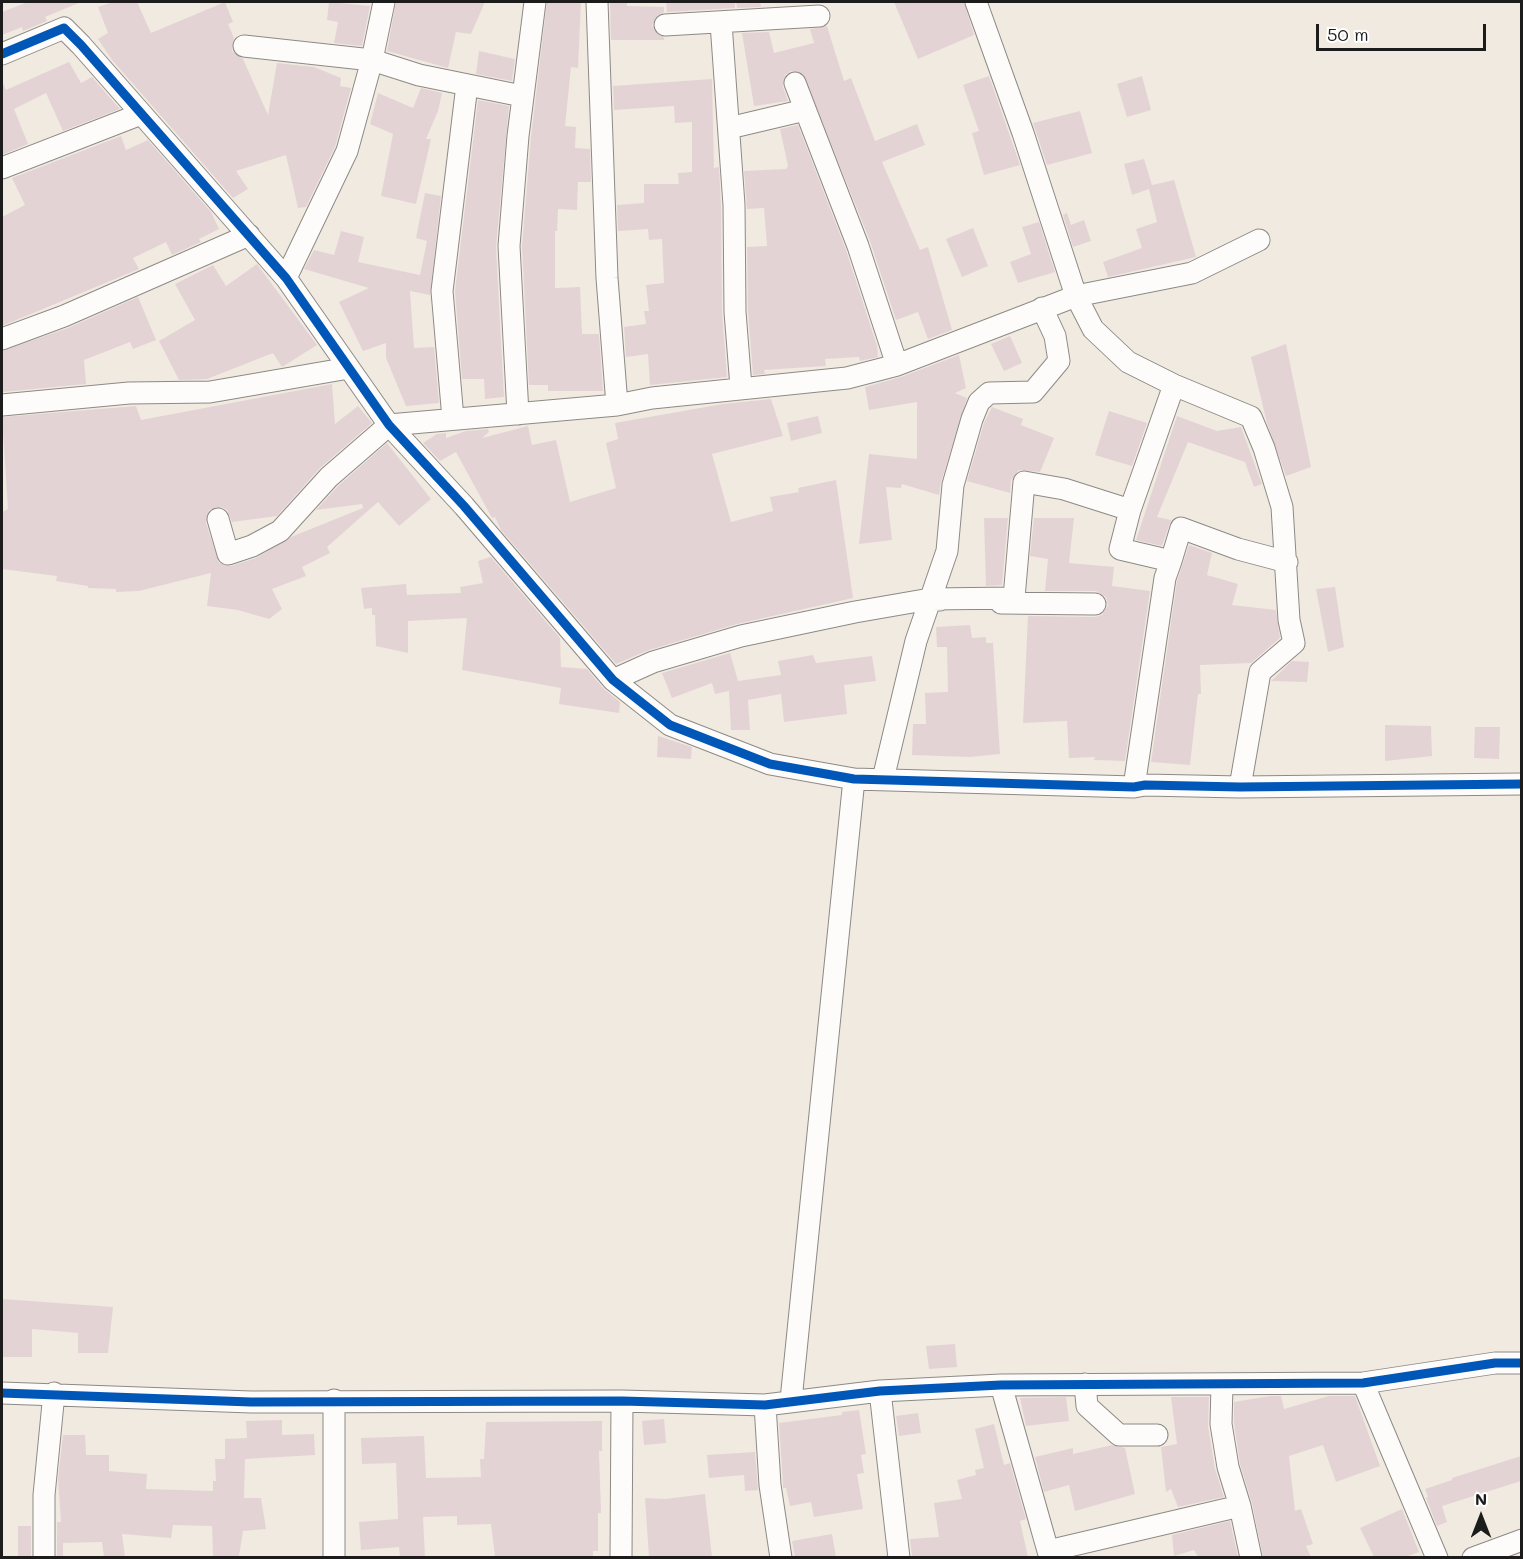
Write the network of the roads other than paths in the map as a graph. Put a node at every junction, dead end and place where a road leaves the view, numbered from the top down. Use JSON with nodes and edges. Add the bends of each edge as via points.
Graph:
{"nodes":[{"id":1,"x":384,"y":2,"type":"edge"},
{"id":2,"x":535,"y":2,"type":"edge"},
{"id":3,"x":597,"y":2,"type":"edge"},
{"id":4,"x":976,"y":2,"type":"edge"},
{"id":5,"x":819,"y":16,"type":"dead end"},
{"id":6,"x":722,"y":23,"type":"junction"},
{"id":7,"x":665,"y":25,"type":"dead end"},
{"id":8,"x":244,"y":46,"type":"dead end"},
{"id":9,"x":2,"y":54,"type":"edge"},
{"id":10,"x":372,"y":60,"type":"junction"},
{"id":11,"x":795,"y":83,"type":"dead end"},
{"id":12,"x":467,"y":85,"type":"junction"},
{"id":13,"x":522,"y":96,"type":"junction"},
{"id":14,"x":805,"y":110,"type":"junction"},
{"id":15,"x":141,"y":114,"type":"junction"},
{"id":16,"x":729,"y":128,"type":"junction"},
{"id":17,"x":2,"y":168,"type":"edge"},
{"id":18,"x":249,"y":235,"type":"junction"},
{"id":19,"x":1259,"y":240,"type":"dead end"},
{"id":20,"x":286,"y":278,"type":"junction"},
{"id":21,"x":1076,"y":296,"type":"junction"},
{"id":22,"x":1042,"y":308,"type":"junction"},
{"id":23,"x":2,"y":339,"type":"edge"},
{"id":24,"x":897,"y":364,"type":"junction"},
{"id":25,"x":349,"y":368,"type":"junction"},
{"id":26,"x":1174,"y":385,"type":"junction"},
{"id":27,"x":741,"y":387,"type":"junction"},
{"id":28,"x":2,"y":405,"type":"edge"},
{"id":29,"x":617,"y":405,"type":"junction"},
{"id":30,"x":518,"y":414,"type":"junction"},
{"id":31,"x":453,"y":419,"type":"junction"},
{"id":32,"x":389,"y":424,"type":"junction"},
{"id":33,"x":1130,"y":510,"type":"junction"},
{"id":34,"x":218,"y":519,"type":"dead end"},
{"id":35,"x":1171,"y":561,"type":"junction"},
{"id":36,"x":1287,"y":562,"type":"junction"},
{"id":37,"x":930,"y":599,"type":"junction"},
{"id":38,"x":1095,"y":604,"type":"dead end"},
{"id":39,"x":613,"y":680,"type":"junction"},
{"id":40,"x":854,"y":779,"type":"junction"},
{"id":41,"x":883,"y":779,"type":"junction"},
{"id":42,"x":1521,"y":784,"type":"edge"},
{"id":43,"x":1134,"y":787,"type":"junction"},
{"id":44,"x":1240,"y":787,"type":"junction"},
{"id":45,"x":1521,"y":1363,"type":"edge"},
{"id":46,"x":1363,"y":1383,"type":"junction"},
{"id":47,"x":1085,"y":1384,"type":"junction"},
{"id":48,"x":1001,"y":1385,"type":"junction"},
{"id":49,"x":1222,"y":1385,"type":"junction"},
{"id":50,"x":880,"y":1391,"type":"junction"},
{"id":51,"x":2,"y":1393,"type":"edge"},
{"id":52,"x":54,"y":1393,"type":"junction"},
{"id":53,"x":334,"y":1400,"type":"junction"},
{"id":54,"x":791,"y":1400,"type":"junction"},
{"id":55,"x":622,"y":1401,"type":"junction"},
{"id":56,"x":765,"y":1405,"type":"junction"},
{"id":57,"x":1157,"y":1435,"type":"dead end"},
{"id":58,"x":1240,"y":1506,"type":"junction"},
{"id":59,"x":1521,"y":1540,"type":"edge"},
{"id":60,"x":1049,"y":1554,"type":"edge"},
{"id":61,"x":44,"y":1557,"type":"edge"},
{"id":62,"x":334,"y":1557,"type":"edge"},
{"id":63,"x":621,"y":1557,"type":"edge"},
{"id":64,"x":781,"y":1557,"type":"edge"},
{"id":65,"x":899,"y":1557,"type":"edge"},
{"id":66,"x":1251,"y":1557,"type":"edge"},
{"id":67,"x":1437,"y":1557,"type":"edge"},
{"id":68,"x":1473,"y":1557,"type":"edge"}],
"edges":[{"from":1,"to":10,"type":"street"},
{"from":2,"to":13,"type":"street"},
{"from":3,"to":29,"type":"street","via":[[607,278]]},
{"from":4,"to":21,"type":"street"},
{"from":5,"to":6,"type":"street"},
{"from":6,"to":7,"type":"street"},
{"from":6,"to":16,"type":"street"},
{"from":8,"to":10,"type":"street"},
{"from":9,"to":15,"type":"street","via":[[64,28]]},
{"from":10,"to":12,"type":"street"},
{"from":10,"to":20,"type":"street","via":[[347,152]]},
{"from":11,"to":14,"type":"street"},
{"from":12,"to":13,"type":"street"},
{"from":12,"to":31,"type":"street","via":[[442,291]]},
{"from":13,"to":30,"type":"street","via":[[509,246]]},
{"from":14,"to":16,"type":"street"},
{"from":14,"to":24,"type":"street","via":[[858,246]]},
{"from":15,"to":17,"type":"street"},
{"from":15,"to":18,"type":"street"},
{"from":16,"to":27,"type":"street"},
{"from":18,"to":20,"type":"street"},
{"from":18,"to":23,"type":"street"},
{"from":19,"to":21,"type":"street","via":[[1192,273]]},
{"from":20,"to":25,"type":"street"},
{"from":21,"to":22,"type":"street"},
{"from":21,"to":26,"type":"street","via":[[1093,329],[1128,362]]},
{"from":22,"to":24,"type":"street"},
{"from":22,"to":37,"type":"street","via":[[1055,336],[1059,361],[1033,392],[989,393],[979,402],[953,485],[947,551]]},
{"from":24,"to":27,"type":"street","via":[[847,378]]},
{"from":25,"to":28,"type":"street","via":[[210,392],[129,393]]},
{"from":25,"to":32,"type":"street"},
{"from":26,"to":33,"type":"street"},
{"from":26,"to":36,"type":"street","via":[[1251,417],[1282,507]]},
{"from":27,"to":29,"type":"street"},
{"from":29,"to":30,"type":"street"},
{"from":30,"to":31,"type":"street"},
{"from":31,"to":32,"type":"street"},
{"from":32,"to":34,"type":"street","via":[[329,477],[280,531],[228,554]]},
{"from":32,"to":39,"type":"street"},
{"from":33,"to":35,"type":"street","via":[[1120,549]]},
{"from":33,"to":37,"type":"street","via":[[1064,489],[1024,482],[1014,598]]},
{"from":35,"to":36,"type":"street","via":[[1180,528]]},
{"from":35,"to":43,"type":"street"},
{"from":36,"to":44,"type":"street","via":[[1289,620],[1294,643],[1260,672]]},
{"from":37,"to":38,"type":"street"},
{"from":37,"to":39,"type":"street","via":[[741,636],[653,662]]},
{"from":37,"to":41,"type":"street"},
{"from":39,"to":40,"type":"street","via":[[670,725],[712,743],[770,765]]},
{"from":40,"to":41,"type":"street"},
{"from":40,"to":54,"type":"street"},
{"from":41,"to":43,"type":"street"},
{"from":42,"to":44,"type":"street"},
{"from":43,"to":44,"type":"street"},
{"from":45,"to":46,"type":"street","via":[[1495,1363]]},
{"from":46,"to":49,"type":"street"},
{"from":46,"to":67,"type":"street"},
{"from":47,"to":48,"type":"street"},
{"from":47,"to":49,"type":"street"},
{"from":47,"to":57,"type":"street","via":[[1087,1406],[1119,1435]]},
{"from":48,"to":50,"type":"street"},
{"from":48,"to":60,"type":"street"},
{"from":49,"to":58,"type":"street","via":[[1221,1424]]},
{"from":50,"to":54,"type":"street"},
{"from":50,"to":65,"type":"street"},
{"from":51,"to":52,"type":"street"},
{"from":52,"to":53,"type":"street","via":[[251,1402]]},
{"from":52,"to":61,"type":"street","via":[[44,1495]]},
{"from":53,"to":55,"type":"street"},
{"from":53,"to":62,"type":"street"},
{"from":54,"to":56,"type":"street"},
{"from":55,"to":56,"type":"street"},
{"from":55,"to":63,"type":"street"},
{"from":56,"to":64,"type":"street","via":[[770,1485]]},
{"from":58,"to":60,"type":"street"},
{"from":58,"to":66,"type":"street"},
{"from":59,"to":68,"type":"street"}]}
